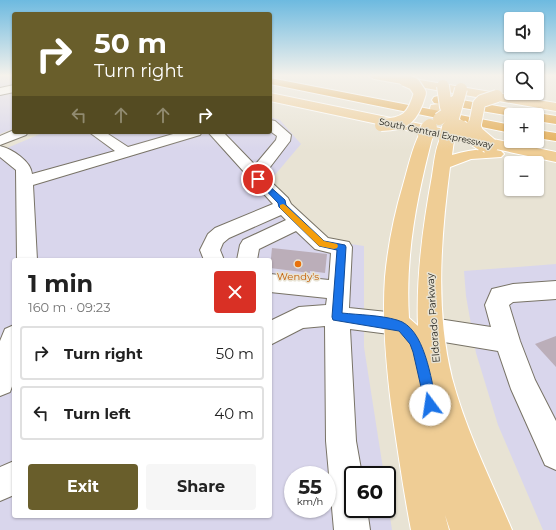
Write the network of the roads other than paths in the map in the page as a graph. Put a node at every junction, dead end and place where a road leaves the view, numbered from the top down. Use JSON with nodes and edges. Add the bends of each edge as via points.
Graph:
{"nodes":[{"id":1,"x":286,"y":101,"type":"edge"},
{"id":2,"x":369,"y":101,"type":"edge"},
{"id":3,"x":418,"y":101,"type":"edge"},
{"id":4,"x":433,"y":101,"type":"edge"},
{"id":5,"x":443,"y":101,"type":"edge"},
{"id":6,"x":443,"y":101,"type":"edge"},
{"id":7,"x":452,"y":101,"type":"edge"},
{"id":8,"x":468,"y":101,"type":"edge"},
{"id":9,"x":483,"y":101,"type":"edge"},
{"id":10,"x":515,"y":101,"type":"edge"},
{"id":11,"x":272,"y":103,"type":"edge"},
{"id":12,"x":556,"y":108,"type":"edge"},
{"id":13,"x":504,"y":111,"type":"edge"},
{"id":14,"x":443,"y":113,"type":"junction"},
{"id":15,"x":544,"y":118,"type":"edge"},
{"id":16,"x":556,"y":120,"type":"edge"},
{"id":17,"x":356,"y":123,"type":"junction"},
{"id":18,"x":401,"y":124,"type":"junction"},
{"id":19,"x":272,"y":126,"type":"edge"},
{"id":20,"x":504,"y":128,"type":"edge"},
{"id":21,"x":16,"y":134,"type":"edge"},
{"id":22,"x":99,"y":134,"type":"edge"},
{"id":23,"x":188,"y":134,"type":"edge"},
{"id":24,"x":217,"y":134,"type":"edge"},
{"id":25,"x":544,"y":135,"type":"edge"},
{"id":26,"x":556,"y":137,"type":"edge"},
{"id":27,"x":0,"y":141,"type":"edge"},
{"id":28,"x":409,"y":147,"type":"junction"},
{"id":29,"x":493,"y":148,"type":"junction"},
{"id":30,"x":0,"y":150,"type":"edge"},
{"id":31,"x":126,"y":152,"type":"junction"},
{"id":32,"x":551,"y":161,"type":"edge"},
{"id":33,"x":442,"y":165,"type":"junction"},
{"id":34,"x":255,"y":175,"type":"junction"},
{"id":35,"x":24,"y":182,"type":"junction"},
{"id":36,"x":282,"y":206,"type":"junction"},
{"id":37,"x":298,"y":222,"type":"junction"},
{"id":38,"x":402,"y":225,"type":"junction"},
{"id":39,"x":27,"y":258,"type":"edge"},
{"id":40,"x":213,"y":258,"type":"edge"},
{"id":41,"x":247,"y":258,"type":"edge"},
{"id":42,"x":272,"y":284,"type":"edge"},
{"id":43,"x":556,"y":290,"type":"edge"},
{"id":44,"x":337,"y":304,"type":"junction"},
{"id":45,"x":396,"y":324,"type":"junction"},
{"id":46,"x":432,"y":329,"type":"junction"},
{"id":47,"x":272,"y":333,"type":"edge"},
{"id":48,"x":507,"y":341,"type":"junction"},
{"id":49,"x":12,"y":343,"type":"edge"},
{"id":50,"x":0,"y":382,"type":"edge"},
{"id":51,"x":556,"y":454,"type":"edge"},
{"id":52,"x":12,"y":478,"type":"edge"},
{"id":53,"x":0,"y":484,"type":"edge"},
{"id":54,"x":352,"y":530,"type":"edge"},
{"id":55,"x":430,"y":530,"type":"edge"},
{"id":56,"x":469,"y":530,"type":"edge"},
{"id":57,"x":493,"y":530,"type":"edge"}],
"edges":[{"from":1,"to":32,"type":"main road","name":"South Central Expressway"},
{"from":2,"to":20,"type":"highway"},
{"from":3,"to":18,"type":"main road","bridge":true,"via":[[412,115]]},
{"from":4,"to":14,"type":"main road"},
{"from":5,"to":14,"type":"main road","name":"Eldorado Parkway"},
{"from":6,"to":13,"type":"highway"},
{"from":7,"to":14,"type":"main road","name":"Eldorado Parkway"},
{"from":8,"to":14,"type":"main road","bridge":true},
{"from":9,"to":29,"type":"main road","bridge":true,"via":[[479,104],[473,128],[476,134]]},
{"from":10,"to":12,"type":"main road"},
{"from":11,"to":17,"type":"main road"},
{"from":14,"to":18,"type":"main road"},
{"from":14,"to":28,"type":"main road","name":"Eldorado Parkway"},
{"from":14,"to":29,"type":"main road","bridge":true,"via":[[467,133]]},
{"from":14,"to":33,"type":"main road","name":"Eldorado Parkway","bridge":true,"via":[[447,139]]},
{"from":15,"to":16,"type":"highway"},
{"from":17,"to":18,"type":"main road","bridge":true,"via":[[381,126]]},
{"from":17,"to":28,"type":"main road"},
{"from":19,"to":34,"type":"street","via":[[284,135],[283,140]]},
{"from":21,"to":27,"type":"street"},
{"from":22,"to":31,"type":"street"},
{"from":23,"to":31,"type":"street"},
{"from":24,"to":34,"type":"street"},
{"from":25,"to":26,"type":"highway"},
{"from":28,"to":38,"type":"main road","name":"Eldorado Parkway"},
{"from":29,"to":32,"type":"main road"},
{"from":30,"to":35,"type":"street","via":[[24,169]]},
{"from":31,"to":35,"type":"street"},
{"from":32,"to":33,"type":"main road","via":[[478,153],[461,156]]},
{"from":33,"to":46,"type":"main road","name":"Eldorado Parkway","via":[[429,260]]},
{"from":34,"to":36,"type":"street","via":[[282,202]]},
{"from":35,"to":39,"type":"street"},
{"from":36,"to":37,"type":"street"},
{"from":36,"to":40,"type":"street","via":[[222,232],[210,250]]},
{"from":37,"to":41,"type":"street","via":[[250,245]]},
{"from":37,"to":44,"type":"street","via":[[322,244],[342,247]]},
{"from":38,"to":45,"type":"main road","name":"Eldorado Parkway","via":[[398,257]]},
{"from":38,"to":46,"type":"main road","via":[[410,245],[410,313],[414,323]]},
{"from":42,"to":44,"type":"street"},
{"from":43,"to":48,"type":"street","via":[[500,296],[497,306]]},
{"from":44,"to":45,"type":"street"},
{"from":44,"to":47,"type":"street","via":[[322,315],[300,318]]},
{"from":44,"to":54,"type":"street","via":[[342,441]]},
{"from":45,"to":55,"type":"main road","name":"Eldorado Parkway","via":[[416,464]]},
{"from":45,"to":56,"type":"main road","via":[[408,333],[418,351],[455,493]]},
{"from":46,"to":48,"type":"street"},
{"from":46,"to":57,"type":"main road","name":"Eldorado Parkway","via":[[437,374],[457,442]]},
{"from":48,"to":51,"type":"street","via":[[525,389]]},
{"from":49,"to":50,"type":"street"},
{"from":52,"to":53,"type":"street"}]}
